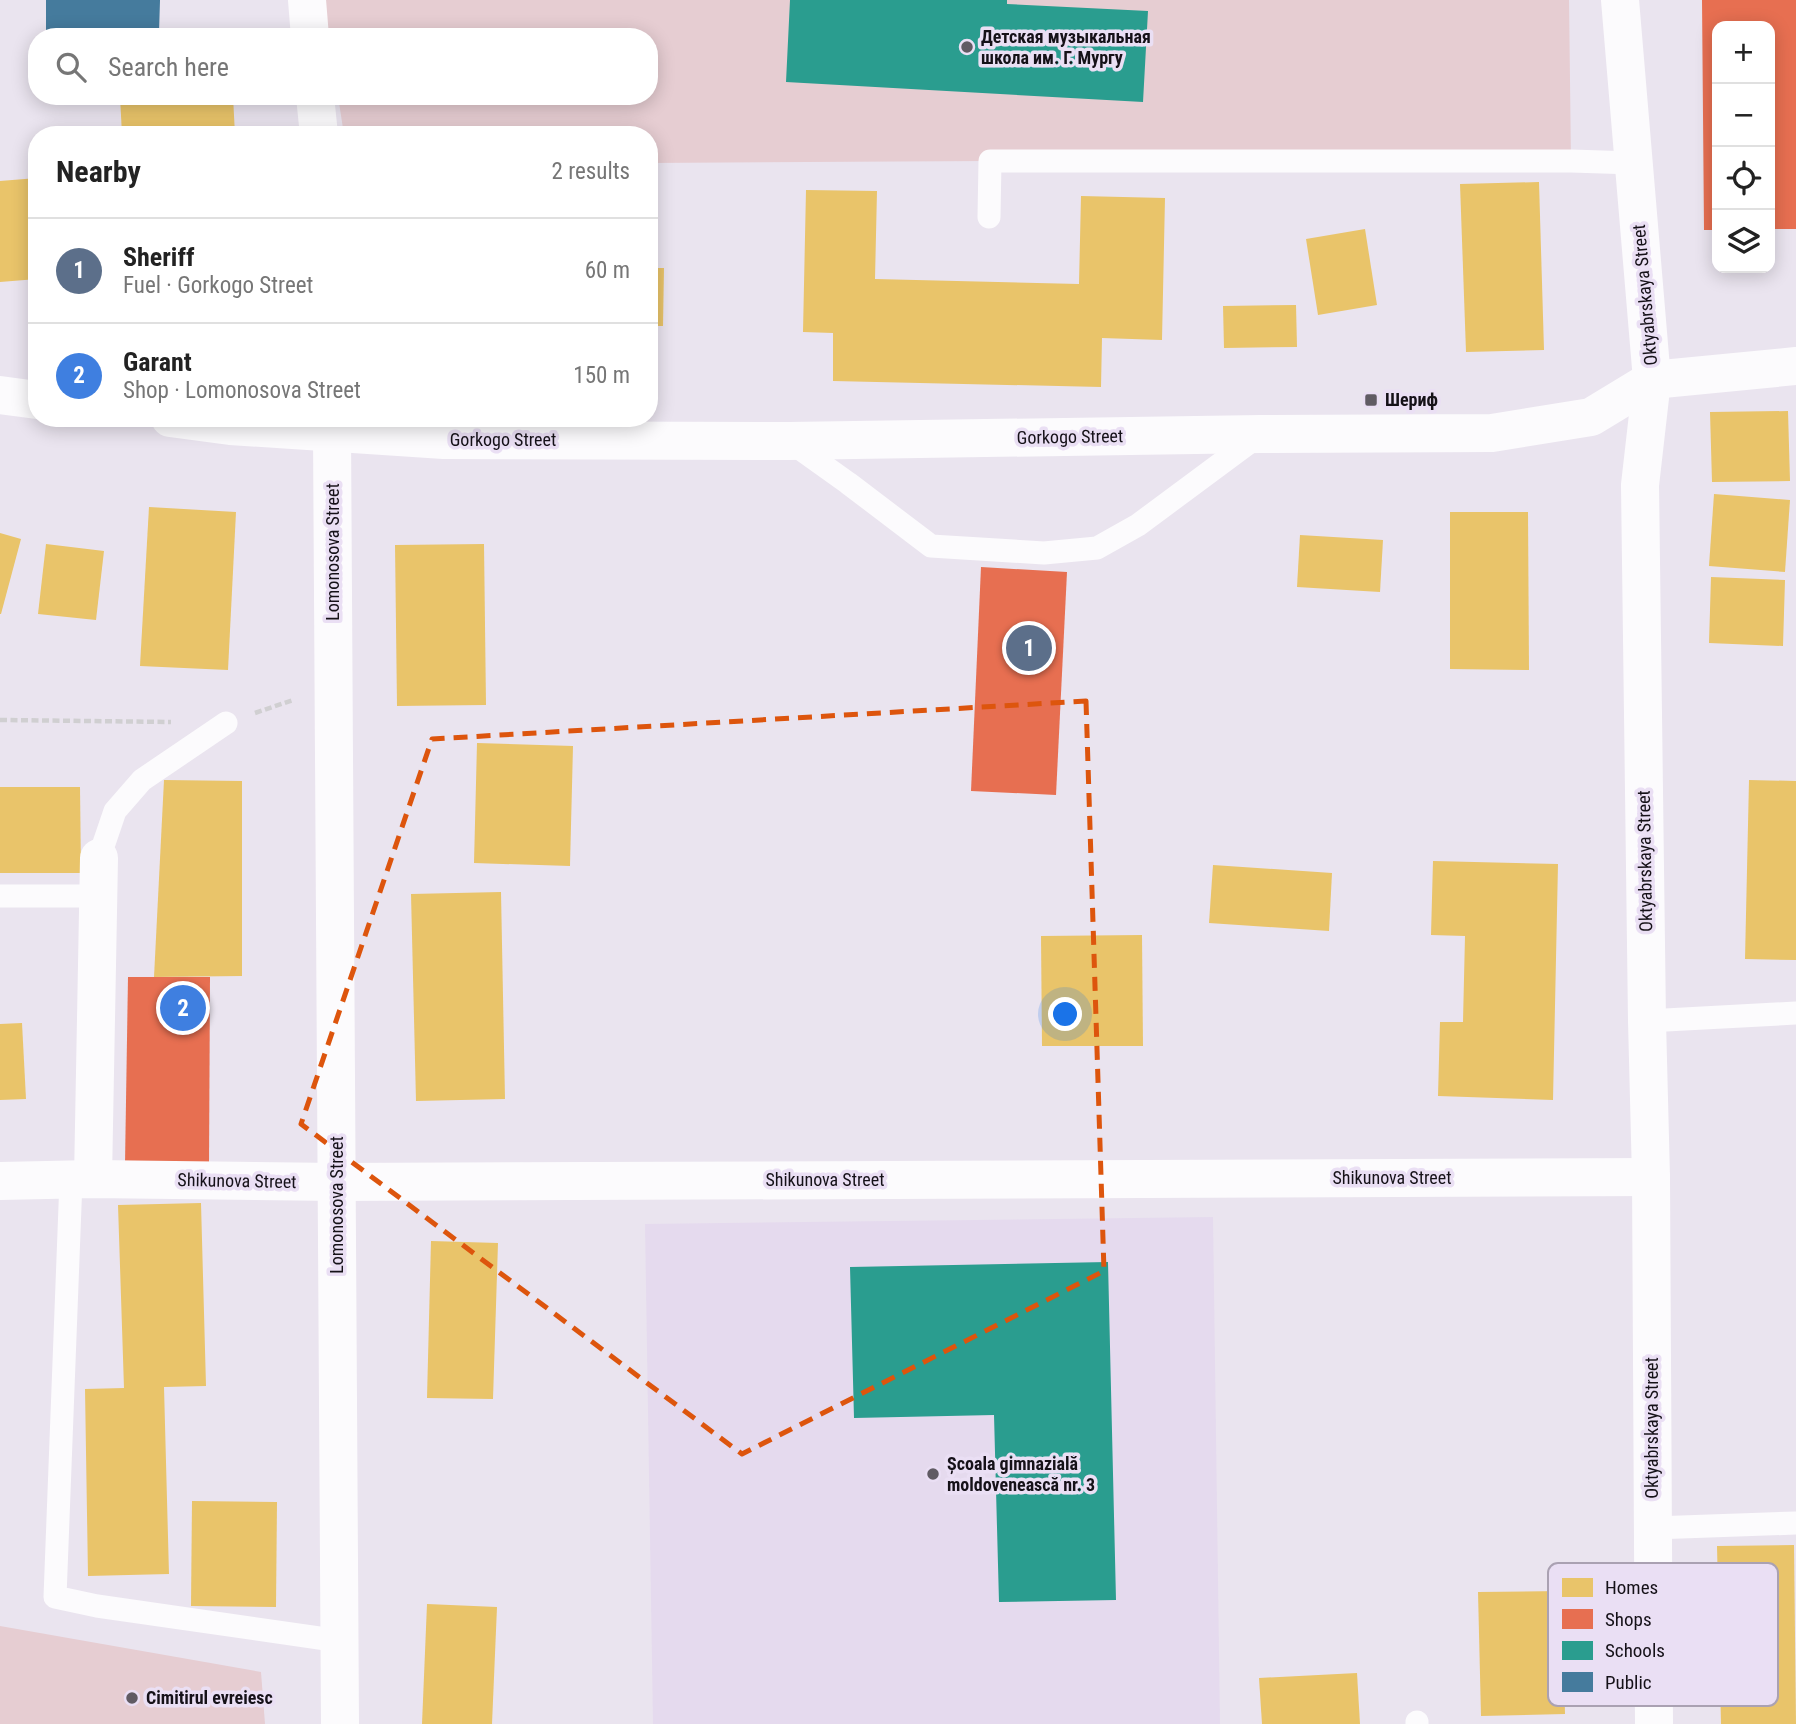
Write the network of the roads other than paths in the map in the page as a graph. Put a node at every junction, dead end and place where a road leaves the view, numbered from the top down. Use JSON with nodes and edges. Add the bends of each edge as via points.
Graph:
{"nodes":[{"id":1,"x":307,"y":0,"type":"edge"},
{"id":2,"x":1620,"y":0,"type":"edge"},
{"id":3,"x":309,"y":28,"type":"edge"},
{"id":4,"x":317,"y":105,"type":"edge"},
{"id":5,"x":318,"y":126,"type":"edge"},
{"id":6,"x":1634,"y":163,"type":"junction"},
{"id":7,"x":989,"y":217,"type":"dead end"},
{"id":8,"x":1796,"y":366,"type":"edge"},
{"id":9,"x":1652,"y":380,"type":"junction"},
{"id":10,"x":0,"y":396,"type":"edge"},
{"id":11,"x":28,"y":399,"type":"edge"},
{"id":12,"x":332,"y":427,"type":"edge"},
{"id":13,"x":340,"y":427,"type":"edge"},
{"id":14,"x":1261,"y":434,"type":"junction"},
{"id":15,"x":789,"y":441,"type":"junction"},
{"id":16,"x":226,"y":723,"type":"road end"},
{"id":17,"x":99,"y":858,"type":"joint"},
{"id":18,"x":0,"y":896,"type":"edge"},
{"id":19,"x":98,"y":896,"type":"junction"},
{"id":20,"x":1796,"y":1013,"type":"edge"},
{"id":21,"x":1647,"y":1021,"type":"junction"},
{"id":22,"x":1651,"y":1177,"type":"junction"},
{"id":23,"x":82,"y":1179,"type":"junction"},
{"id":24,"x":0,"y":1181,"type":"edge"},
{"id":25,"x":337,"y":1182,"type":"junction"},
{"id":26,"x":1796,"y":1523,"type":"edge"},
{"id":27,"x":1653,"y":1528,"type":"junction"},
{"id":28,"x":1653,"y":1563,"type":"edge"},
{"id":29,"x":340,"y":1641,"type":"junction"},
{"id":30,"x":1654,"y":1706,"type":"edge"},
{"id":31,"x":341,"y":1724,"type":"edge"},
{"id":32,"x":1654,"y":1724,"type":"edge"}],
"edges":[{"from":1,"to":3,"type":"street"},
{"from":2,"to":6,"type":"street","name":"Oktyabrskaya Street"},
{"from":4,"to":5,"type":"street"},
{"from":6,"to":7,"type":"lane","via":[[990,161]]},
{"from":6,"to":9,"type":"street","name":"Oktyabrskaya Street"},
{"from":8,"to":9,"type":"street","name":"Gorkogo Street"},
{"from":9,"to":14,"type":"street","name":"Gorkogo Street","via":[[1591,416],[1492,433]]},
{"from":9,"to":21,"type":"street","name":"Oktyabrskaya Street","via":[[1640,485]]},
{"from":10,"to":11,"type":"street"},
{"from":12,"to":25,"type":"street","name":"Lomonosova Street"},
{"from":13,"to":15,"type":"street","name":"Gorkogo Street","via":[[443,440]]},
{"from":14,"to":15,"type":"street","name":"Gorkogo Street"},
{"from":14,"to":15,"type":"lane","via":[[1138,525],[1097,548],[1044,553],[931,546]]},
{"from":16,"to":17,"type":"lane","via":[[142,780],[115,811]]},
{"from":17,"to":19,"type":"street"},
{"from":18,"to":19,"type":"lane"},
{"from":19,"to":23,"type":"street"},
{"from":20,"to":21,"type":"lane"},
{"from":21,"to":22,"type":"street","name":"Oktyabrskaya Street"},
{"from":22,"to":25,"type":"street","name":"Shikunova Street"},
{"from":22,"to":27,"type":"street","name":"Oktyabrskaya Street"},
{"from":23,"to":24,"type":"street","name":"Shikunova Street"},
{"from":23,"to":25,"type":"street","name":"Shikunova Street"},
{"from":23,"to":29,"type":"lane","via":[[55,1597]]},
{"from":25,"to":29,"type":"street","name":"Lomonosova Street"},
{"from":26,"to":27,"type":"lane"},
{"from":27,"to":28,"type":"street","name":"Oktyabrskaya Street"},
{"from":29,"to":31,"type":"street","name":"Lomonosova Street"},
{"from":30,"to":32,"type":"street","name":"Oktyabrskaya Street"}]}
